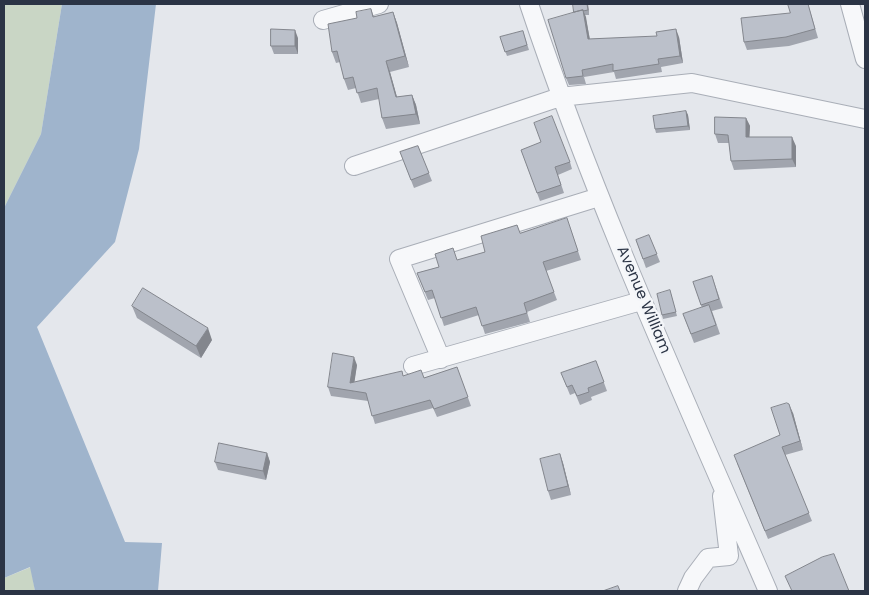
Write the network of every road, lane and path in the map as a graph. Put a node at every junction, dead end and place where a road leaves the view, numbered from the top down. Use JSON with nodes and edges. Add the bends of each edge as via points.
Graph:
{"nodes":[{"id":1,"x":379,"y":4,"type":"edge"},
{"id":2,"x":529,"y":4,"type":"edge"},
{"id":3,"x":850,"y":4,"type":"edge"},
{"id":4,"x":324,"y":20,"type":"dead end"},
{"id":5,"x":865,"y":60,"type":"edge"},
{"id":6,"x":560,"y":97,"type":"junction"},
{"id":7,"x":865,"y":119,"type":"edge"},
{"id":8,"x":354,"y":166,"type":"dead end"},
{"id":9,"x":598,"y":197,"type":"junction"},
{"id":10,"x":641,"y":301,"type":"junction"},
{"id":11,"x":442,"y":359,"type":"junction"},
{"id":12,"x":413,"y":366,"type":"dead end"},
{"id":13,"x":721,"y":482,"type":"junction"},
{"id":14,"x":687,"y":591,"type":"edge"},
{"id":15,"x":768,"y":591,"type":"edge"}],
"edges":[{"from":1,"to":4,"type":"street"},
{"from":2,"to":6,"type":"street","name":"Avenue William"},
{"from":3,"to":5,"type":"street"},
{"from":6,"to":7,"type":"street","via":[[692,83]]},
{"from":6,"to":8,"type":"street"},
{"from":6,"to":9,"type":"street","name":"Avenue William"},
{"from":9,"to":10,"type":"street","name":"Avenue William","via":[[609,215]]},
{"from":9,"to":11,"type":"street","via":[[399,259]]},
{"from":10,"to":11,"type":"street"},
{"from":10,"to":13,"type":"street","name":"Avenue William"},
{"from":11,"to":12,"type":"street"},
{"from":13,"to":14,"type":"street","via":[[730,556],[708,558]]},
{"from":13,"to":15,"type":"street","name":"Avenue William"}]}
